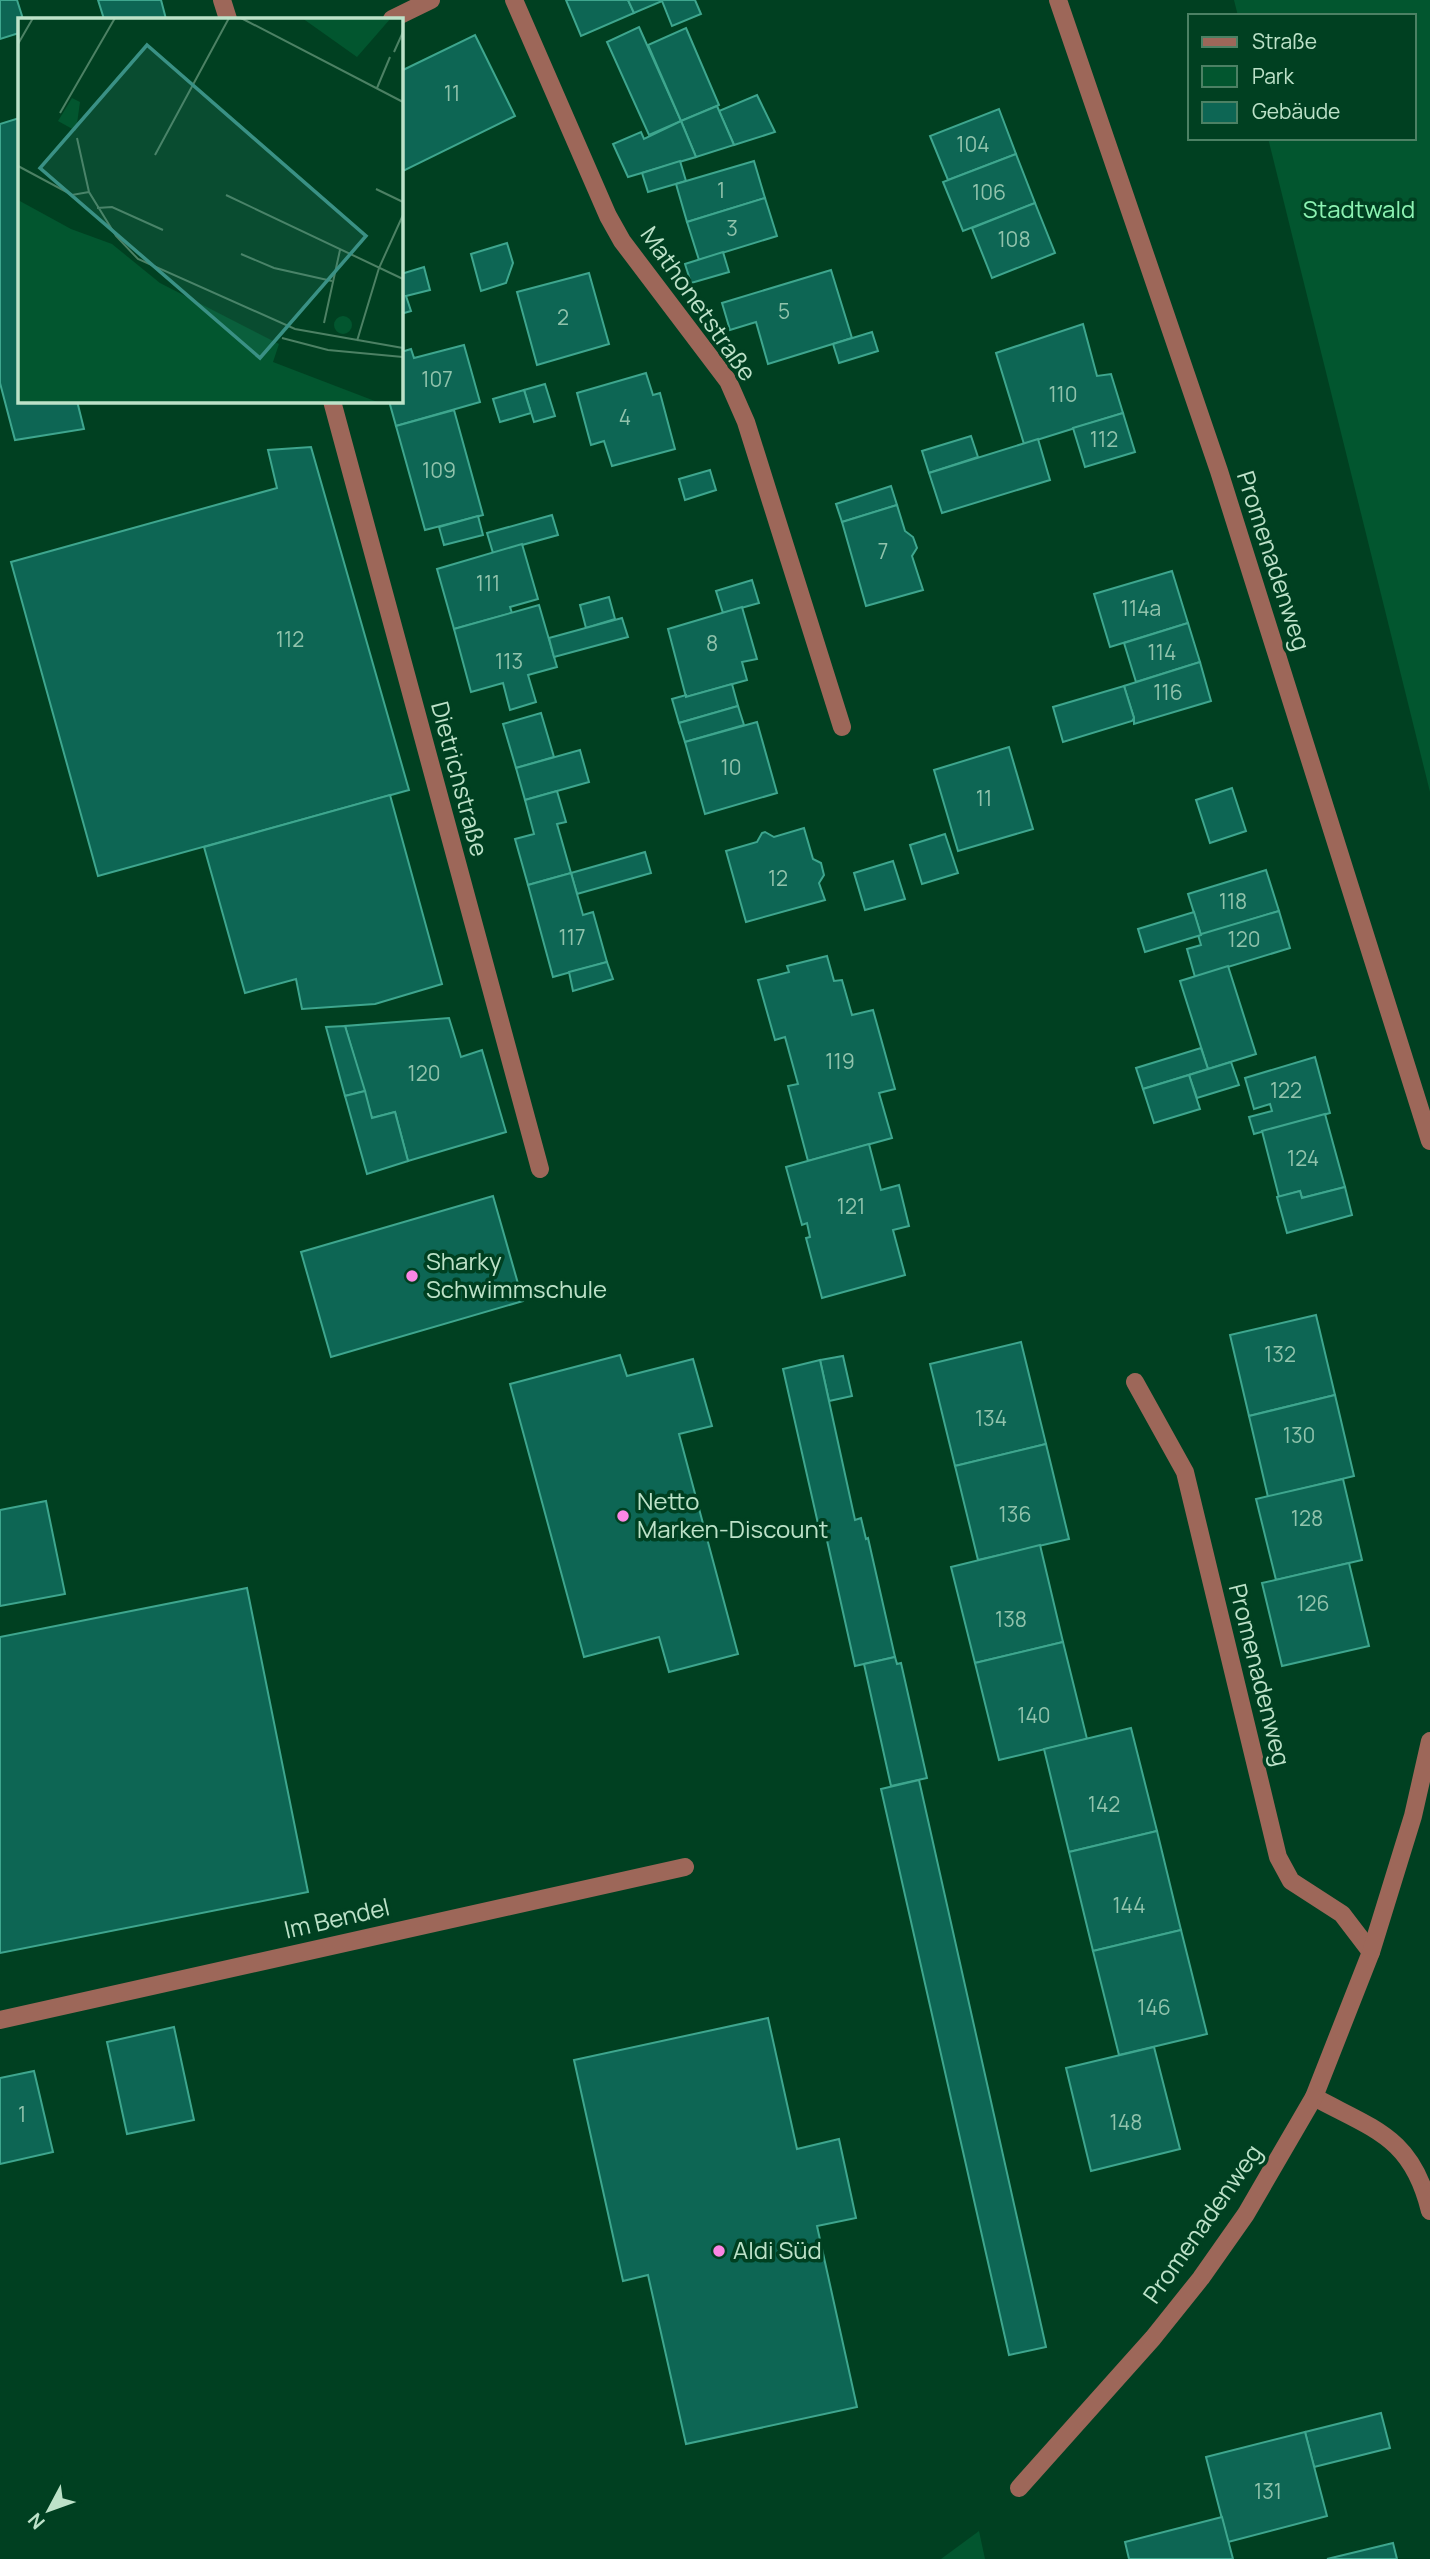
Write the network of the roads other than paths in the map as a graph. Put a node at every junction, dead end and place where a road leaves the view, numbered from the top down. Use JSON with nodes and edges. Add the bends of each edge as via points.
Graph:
{"nodes":[{"id":1,"x":222,"y":0,"type":"edge"},
{"id":2,"x":431,"y":0,"type":"edge"},
{"id":3,"x":514,"y":0,"type":"edge"},
{"id":4,"x":1058,"y":0,"type":"edge"},
{"id":5,"x":228,"y":18,"type":"edge"},
{"id":6,"x":394,"y":18,"type":"edge"},
{"id":7,"x":332,"y":402,"type":"edge"},
{"id":8,"x":842,"y":727,"type":"dead end"},
{"id":9,"x":1430,"y":1141,"type":"edge"},
{"id":10,"x":540,"y":1169,"type":"dead end"},
{"id":11,"x":1135,"y":1382,"type":"dead end"},
{"id":12,"x":1430,"y":1741,"type":"edge"},
{"id":13,"x":685,"y":1867,"type":"dead end"},
{"id":14,"x":1371,"y":1952,"type":"junction"},
{"id":15,"x":0,"y":2020,"type":"edge"},
{"id":16,"x":1314,"y":2097,"type":"junction"},
{"id":17,"x":1430,"y":2211,"type":"edge"},
{"id":18,"x":1019,"y":2488,"type":"dead end"}],
"edges":[{"from":1,"to":5,"type":"street"},
{"from":2,"to":6,"type":"street"},
{"from":3,"to":8,"type":"street","name":"Mathonetstraße","via":[[608,216],[728,381],[742,412]]},
{"from":4,"to":9,"type":"street","name":"Promenadenweg","via":[[1219,471]]},
{"from":7,"to":10,"type":"street","name":"Dietrichstraße"},
{"from":11,"to":14,"type":"street","name":"Promenadenweg","via":[[1185,1472],[1278,1857],[1291,1881],[1342,1914]]},
{"from":12,"to":14,"type":"street","name":"Promenadenweg","via":[[1413,1816]]},
{"from":13,"to":15,"type":"street","name":"Im Bendel"},
{"from":14,"to":16,"type":"street","name":"Promenadenweg"},
{"from":16,"to":17,"type":"street","via":[[1390,2138],[1412,2161]]},
{"from":16,"to":18,"type":"street","name":"Promenadenweg","via":[[1246,2214],[1201,2278]]}]}
